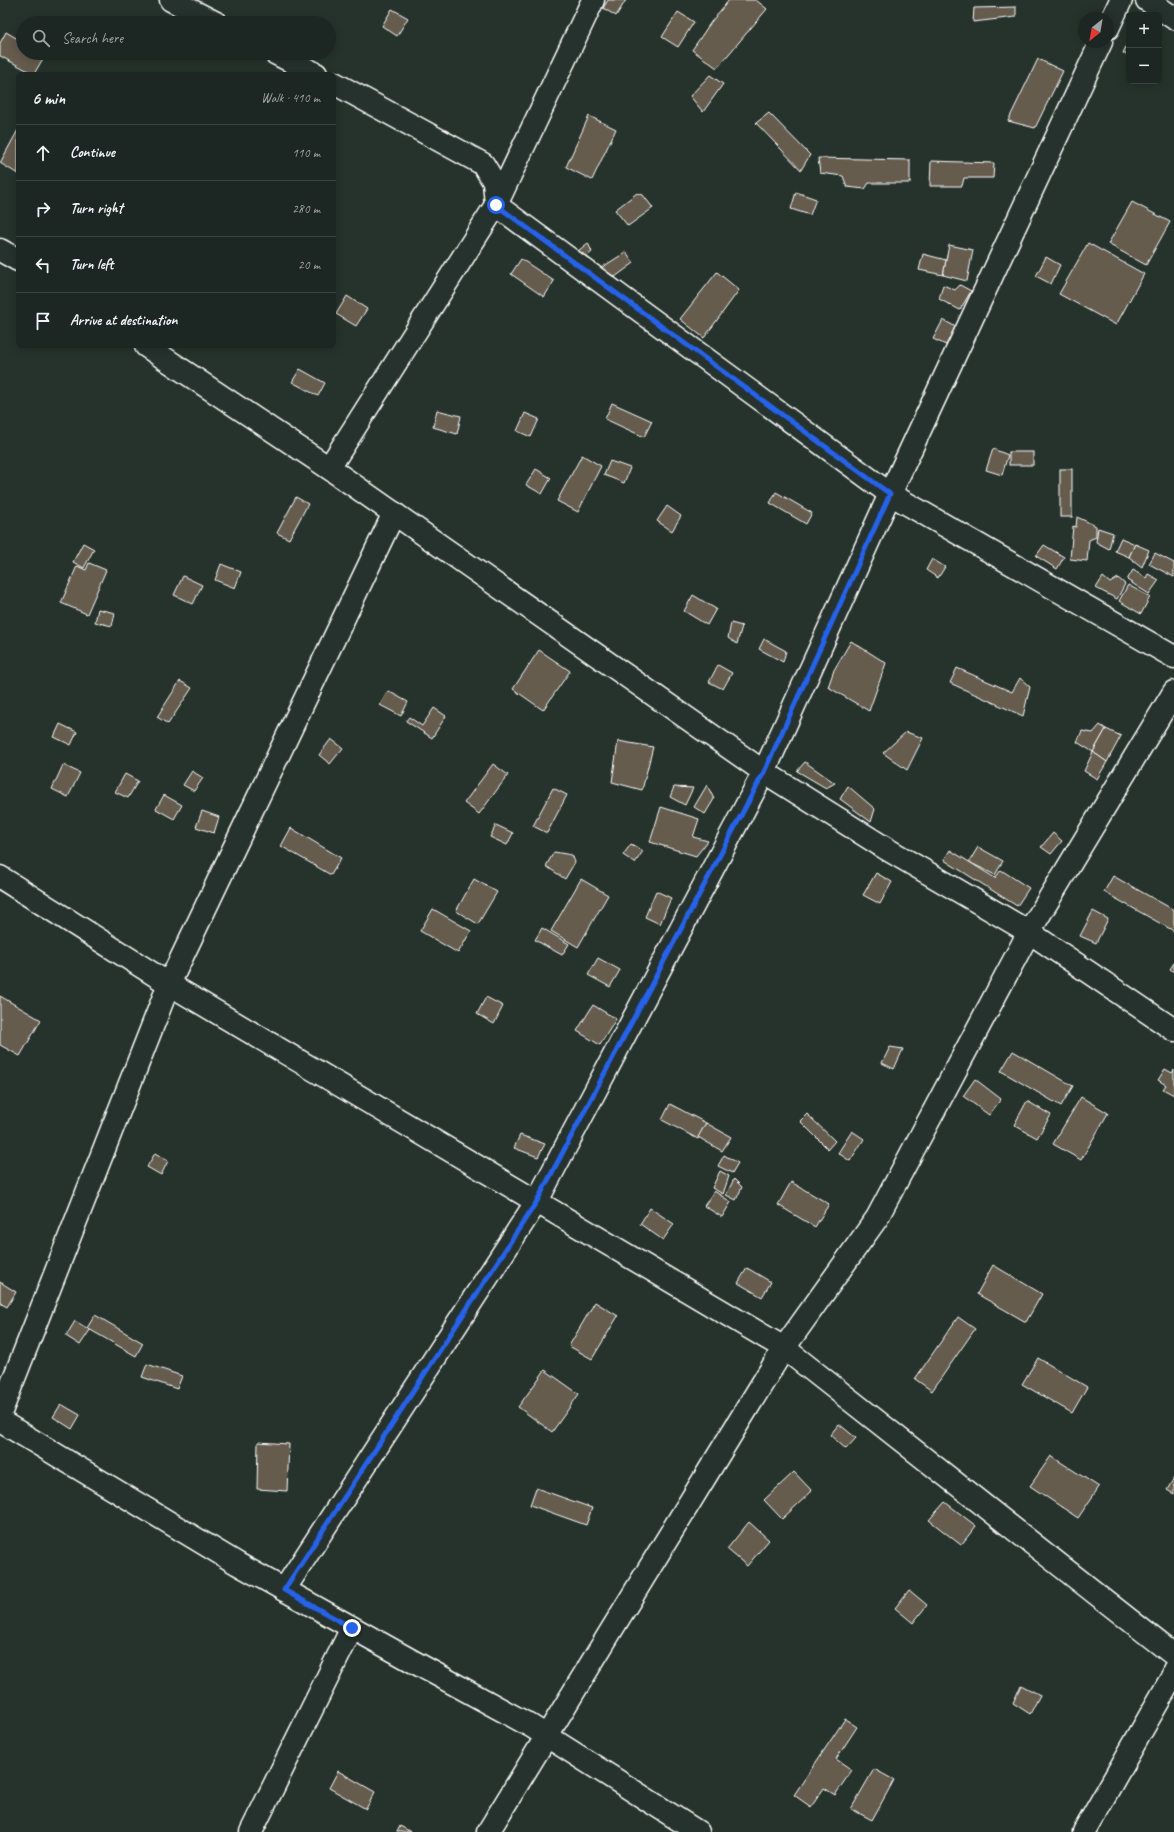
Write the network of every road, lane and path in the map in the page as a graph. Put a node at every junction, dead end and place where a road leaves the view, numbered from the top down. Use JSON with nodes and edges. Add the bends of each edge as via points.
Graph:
{"nodes":[{"id":1,"x":172,"y":0,"type":"edge"},
{"id":2,"x":593,"y":0,"type":"edge"},
{"id":3,"x":1121,"y":0,"type":"edge"},
{"id":4,"x":1147,"y":0,"type":"edge"},
{"id":5,"x":1114,"y":15,"type":"edge"},
{"id":6,"x":203,"y":16,"type":"edge"},
{"id":7,"x":1174,"y":18,"type":"edge"},
{"id":8,"x":1098,"y":48,"type":"edge"},
{"id":9,"x":289,"y":60,"type":"edge"},
{"id":10,"x":312,"y":72,"type":"edge"},
{"id":11,"x":336,"y":84,"type":"edge"},
{"id":12,"x":496,"y":205,"type":"junction"},
{"id":13,"x":0,"y":250,"type":"edge"},
{"id":14,"x":16,"y":259,"type":"edge"},
{"id":15,"x":149,"y":348,"type":"edge"},
{"id":16,"x":328,"y":468,"type":"junction"},
{"id":17,"x":890,"y":494,"type":"junction"},
{"id":18,"x":394,"y":513,"type":"junction"},
{"id":19,"x":1174,"y":657,"type":"edge"},
{"id":20,"x":1174,"y":692,"type":"edge"},
{"id":21,"x":764,"y":772,"type":"junction"},
{"id":22,"x":0,"y":877,"type":"edge"},
{"id":23,"x":1029,"y":932,"type":"junction"},
{"id":24,"x":169,"y":984,"type":"junction"},
{"id":25,"x":1174,"y":1030,"type":"edge"},
{"id":26,"x":537,"y":1201,"type":"junction"},
{"id":27,"x":784,"y":1348,"type":"junction"},
{"id":28,"x":0,"y":1414,"type":"edge"},
{"id":29,"x":0,"y":1421,"type":"edge"},
{"id":30,"x":284,"y":1590,"type":"junction"},
{"id":31,"x":352,"y":1628,"type":"junction"},
{"id":32,"x":1174,"y":1655,"type":"edge"},
{"id":33,"x":1174,"y":1670,"type":"edge"},
{"id":34,"x":548,"y":1736,"type":"junction"},
{"id":35,"x":251,"y":1832,"type":"edge"},
{"id":36,"x":488,"y":1832,"type":"edge"},
{"id":37,"x":698,"y":1832,"type":"edge"},
{"id":38,"x":1084,"y":1832,"type":"edge"}],
"edges":[{"from":1,"to":6,"type":"street"},
{"from":2,"to":12,"type":"street"},
{"from":3,"to":5,"type":"street"},
{"from":4,"to":7,"type":"street"},
{"from":8,"to":17,"type":"street"},
{"from":9,"to":10,"type":"street"},
{"from":11,"to":12,"type":"street","via":[[483,164],[494,182]]},
{"from":12,"to":16,"type":"street"},
{"from":12,"to":17,"type":"street"},
{"from":13,"to":14,"type":"street"},
{"from":15,"to":16,"type":"street"},
{"from":16,"to":18,"type":"street"},
{"from":17,"to":19,"type":"street"},
{"from":17,"to":21,"type":"street"},
{"from":18,"to":21,"type":"street"},
{"from":18,"to":24,"type":"street"},
{"from":20,"to":23,"type":"street"},
{"from":21,"to":23,"type":"street","via":[[885,848]]},
{"from":21,"to":26,"type":"street"},
{"from":22,"to":24,"type":"street"},
{"from":23,"to":25,"type":"street"},
{"from":23,"to":27,"type":"street","via":[[877,1218]]},
{"from":24,"to":26,"type":"street"},
{"from":24,"to":28,"type":"street"},
{"from":26,"to":27,"type":"street"},
{"from":26,"to":30,"type":"street"},
{"from":27,"to":32,"type":"street"},
{"from":27,"to":34,"type":"street"},
{"from":29,"to":30,"type":"street"},
{"from":30,"to":31,"type":"street"},
{"from":31,"to":34,"type":"street"},
{"from":31,"to":35,"type":"street"},
{"from":33,"to":38,"type":"street"},
{"from":34,"to":36,"type":"street"},
{"from":34,"to":37,"type":"street"}]}
